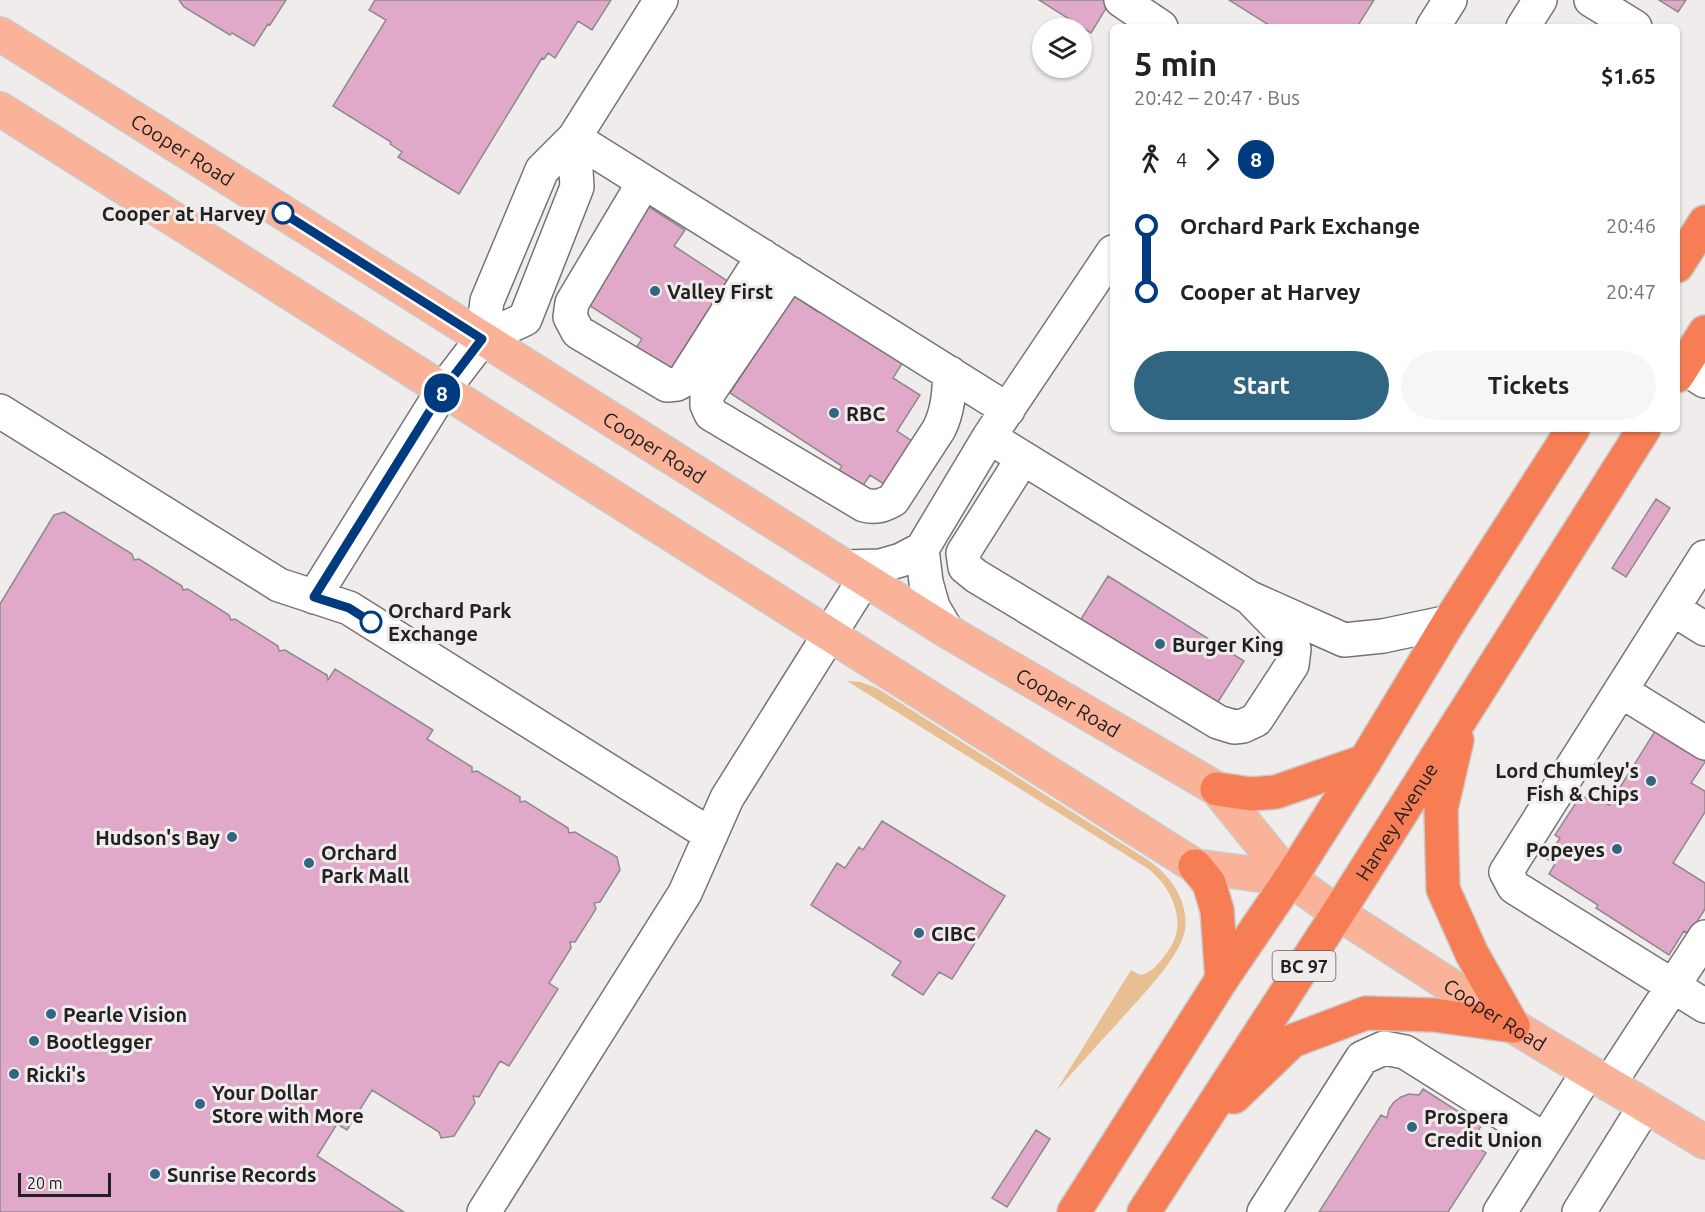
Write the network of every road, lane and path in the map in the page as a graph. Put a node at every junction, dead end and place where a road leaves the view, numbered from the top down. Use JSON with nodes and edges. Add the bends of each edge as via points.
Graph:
{"nodes":[{"id":1,"x":661,"y":0,"type":"edge"},
{"id":2,"x":1121,"y":0,"type":"edge"},
{"id":3,"x":1450,"y":0,"type":"edge"},
{"id":4,"x":1540,"y":0,"type":"edge"},
{"id":5,"x":1591,"y":0,"type":"edge"},
{"id":6,"x":1157,"y":24,"type":"edge"},
{"id":7,"x":1435,"y":24,"type":"edge"},
{"id":8,"x":1525,"y":24,"type":"edge"},
{"id":9,"x":1630,"y":24,"type":"edge"},
{"id":10,"x":0,"y":34,"type":"edge"},
{"id":11,"x":0,"y":109,"type":"edge"},
{"id":12,"x":574,"y":138,"type":"junction"},
{"id":13,"x":644,"y":182,"type":"junction"},
{"id":14,"x":1705,"y":222,"type":"edge"},
{"id":15,"x":1110,"y":257,"type":"edge"},
{"id":16,"x":1680,"y":262,"type":"edge"},
{"id":17,"x":776,"y":265,"type":"junction"},
{"id":18,"x":1705,"y":332,"type":"edge"},
{"id":19,"x":482,"y":339,"type":"junction"},
{"id":20,"x":950,"y":373,"type":"junction"},
{"id":21,"x":1688,"y":375,"type":"edge"},
{"id":22,"x":443,"y":390,"type":"junction"},
{"id":23,"x":1008,"y":410,"type":"junction"},
{"id":24,"x":0,"y":411,"type":"edge"},
{"id":25,"x":1571,"y":432,"type":"edge"},
{"id":26,"x":1642,"y":432,"type":"edge"},
{"id":27,"x":989,"y":437,"type":"junction"},
{"id":28,"x":1023,"y":458,"type":"junction"},
{"id":29,"x":922,"y":549,"type":"junction"},
{"id":30,"x":1705,"y":557,"type":"edge"},
{"id":31,"x":856,"y":573,"type":"junction"},
{"id":32,"x":314,"y":597,"type":"junction"},
{"id":33,"x":1250,"y":598,"type":"junction"},
{"id":34,"x":1673,"y":609,"type":"junction"},
{"id":35,"x":1449,"y":622,"type":"junction"},
{"id":36,"x":1705,"y":629,"type":"edge"},
{"id":37,"x":947,"y":631,"type":"junction"},
{"id":38,"x":830,"y":635,"type":"junction"},
{"id":39,"x":1621,"y":691,"type":"junction"},
{"id":40,"x":1462,"y":718,"type":"junction"},
{"id":41,"x":1705,"y":743,"type":"edge"},
{"id":42,"x":1365,"y":761,"type":"junction"},
{"id":43,"x":1217,"y":789,"type":"junction"},
{"id":44,"x":711,"y":835,"type":"junction"},
{"id":45,"x":1195,"y":866,"type":"junction"},
{"id":46,"x":1290,"y":879,"type":"junction"},
{"id":47,"x":1338,"y":913,"type":"junction"},
{"id":48,"x":1705,"y":938,"type":"edge"},
{"id":49,"x":1222,"y":979,"type":"junction"},
{"id":50,"x":1673,"y":986,"type":"junction"},
{"id":51,"x":1705,"y":1006,"type":"edge"},
{"id":52,"x":1513,"y":1026,"type":"junction"},
{"id":53,"x":1599,"y":1078,"type":"junction"},
{"id":54,"x":1645,"y":1106,"type":"junction"},
{"id":55,"x":1192,"y":1138,"type":"junction"},
{"id":56,"x":1545,"y":1140,"type":"junction"},
{"id":57,"x":1705,"y":1142,"type":"edge"},
{"id":58,"x":1593,"y":1207,"type":"edge"},
{"id":59,"x":484,"y":1212,"type":"edge"},
{"id":60,"x":1074,"y":1212,"type":"edge"},
{"id":61,"x":1144,"y":1212,"type":"edge"},
{"id":62,"x":1264,"y":1212,"type":"edge"},
{"id":63,"x":1500,"y":1212,"type":"edge"}],
"edges":[{"from":1,"to":12,"type":"lane"},
{"from":2,"to":6,"type":"lane"},
{"from":3,"to":7,"type":"lane"},
{"from":4,"to":8,"type":"lane"},
{"from":5,"to":9,"type":"lane"},
{"from":10,"to":19,"type":"main road","name":"Cooper Road"},
{"from":11,"to":22,"type":"main road","name":"Cooper Road"},
{"from":12,"to":13,"type":"lane"},
{"from":12,"to":19,"type":"lane","via":[[577,187],[525,319]]},
{"from":13,"to":17,"type":"lane"},
{"from":13,"to":17,"type":"lane","via":[[572,303],[570,317],[578,332],[667,385],[677,384]]},
{"from":14,"to":16,"type":"highway"},
{"from":15,"to":23,"type":"lane"},
{"from":17,"to":20,"type":"lane"},
{"from":17,"to":20,"type":"lane","via":[[708,395],[711,414],[874,508],[893,500],[939,429],[948,401]]},
{"from":18,"to":21,"type":"highway"},
{"from":19,"to":22,"type":"lane"},
{"from":19,"to":31,"type":"main road","name":"Cooper Road"},
{"from":20,"to":23,"type":"lane"},
{"from":22,"to":32,"type":"lane"},
{"from":22,"to":38,"type":"main road","name":"Cooper Road"},
{"from":23,"to":27,"type":"lane"},
{"from":24,"to":32,"type":"lane","via":[[279,585]]},
{"from":25,"to":35,"type":"highway","number":"BC 97"},
{"from":26,"to":40,"type":"highway","name":"Harvey Avenue","number":"BC 97"},
{"from":27,"to":28,"type":"lane"},
{"from":27,"to":29,"type":"lane"},
{"from":28,"to":33,"type":"lane"},
{"from":28,"to":33,"type":"lane","via":[[963,553],[965,567],[1218,722],[1234,727],[1256,720],[1293,665],[1294,649],[1288,637]]},
{"from":29,"to":31,"type":"lane","via":[[902,561]]},
{"from":29,"to":37,"type":"lane","via":[[933,607]]},
{"from":30,"to":34,"type":"lane"},
{"from":31,"to":37,"type":"main road","name":"Cooper Road"},
{"from":31,"to":38,"type":"lane"},
{"from":32,"to":44,"type":"lane","via":[[349,608]]},
{"from":33,"to":35,"type":"lane","via":[[1344,640]]},
{"from":34,"to":36,"type":"lane"},
{"from":34,"to":39,"type":"lane"},
{"from":35,"to":42,"type":"highway","number":"BC 97"},
{"from":37,"to":43,"type":"main road","name":"Cooper Road"},
{"from":38,"to":44,"type":"lane","via":[[727,798]]},
{"from":38,"to":45,"type":"main road","name":"Cooper Road"},
{"from":39,"to":41,"type":"lane"},
{"from":39,"to":50,"type":"lane","via":[[1506,872],[1514,887]]},
{"from":40,"to":47,"type":"highway","name":"Harvey Avenue","number":"BC 97"},
{"from":40,"to":52,"type":"highway","via":[[1441,809],[1443,889],[1472,954]]},
{"from":42,"to":43,"type":"highway","via":[[1276,792],[1251,794]]},
{"from":42,"to":46,"type":"highway","number":"BC 97"},
{"from":43,"to":46,"type":"main road","name":"Cooper Road"},
{"from":44,"to":59,"type":"lane","via":[[685,893]]},
{"from":45,"to":46,"type":"main road","name":"Cooper Road"},
{"from":45,"to":49,"type":"highway","via":[[1209,883],[1217,910]]},
{"from":46,"to":47,"type":"main road","name":"Cooper Road"},
{"from":46,"to":49,"type":"highway","number":"BC 97"},
{"from":47,"to":52,"type":"main road","name":"Cooper Road"},
{"from":47,"to":55,"type":"highway","name":"Harvey Avenue","number":"BC 97"},
{"from":48,"to":50,"type":"lane"},
{"from":49,"to":60,"type":"highway","number":"BC 97"},
{"from":50,"to":51,"type":"lane"},
{"from":50,"to":53,"type":"lane"},
{"from":52,"to":53,"type":"main road","name":"Cooper Road"},
{"from":52,"to":55,"type":"highway","via":[[1434,1015],[1366,1012],[1292,1041]]},
{"from":53,"to":54,"type":"main road","name":"Cooper Road"},
{"from":53,"to":56,"type":"lane"},
{"from":54,"to":57,"type":"main road","name":"Cooper Road"},
{"from":54,"to":58,"type":"lane"},
{"from":55,"to":61,"type":"highway","name":"Harvey Avenue","number":"BC 97"},
{"from":56,"to":62,"type":"lane","via":[[1405,1052],[1384,1048],[1362,1058]]},
{"from":56,"to":63,"type":"lane"}]}
